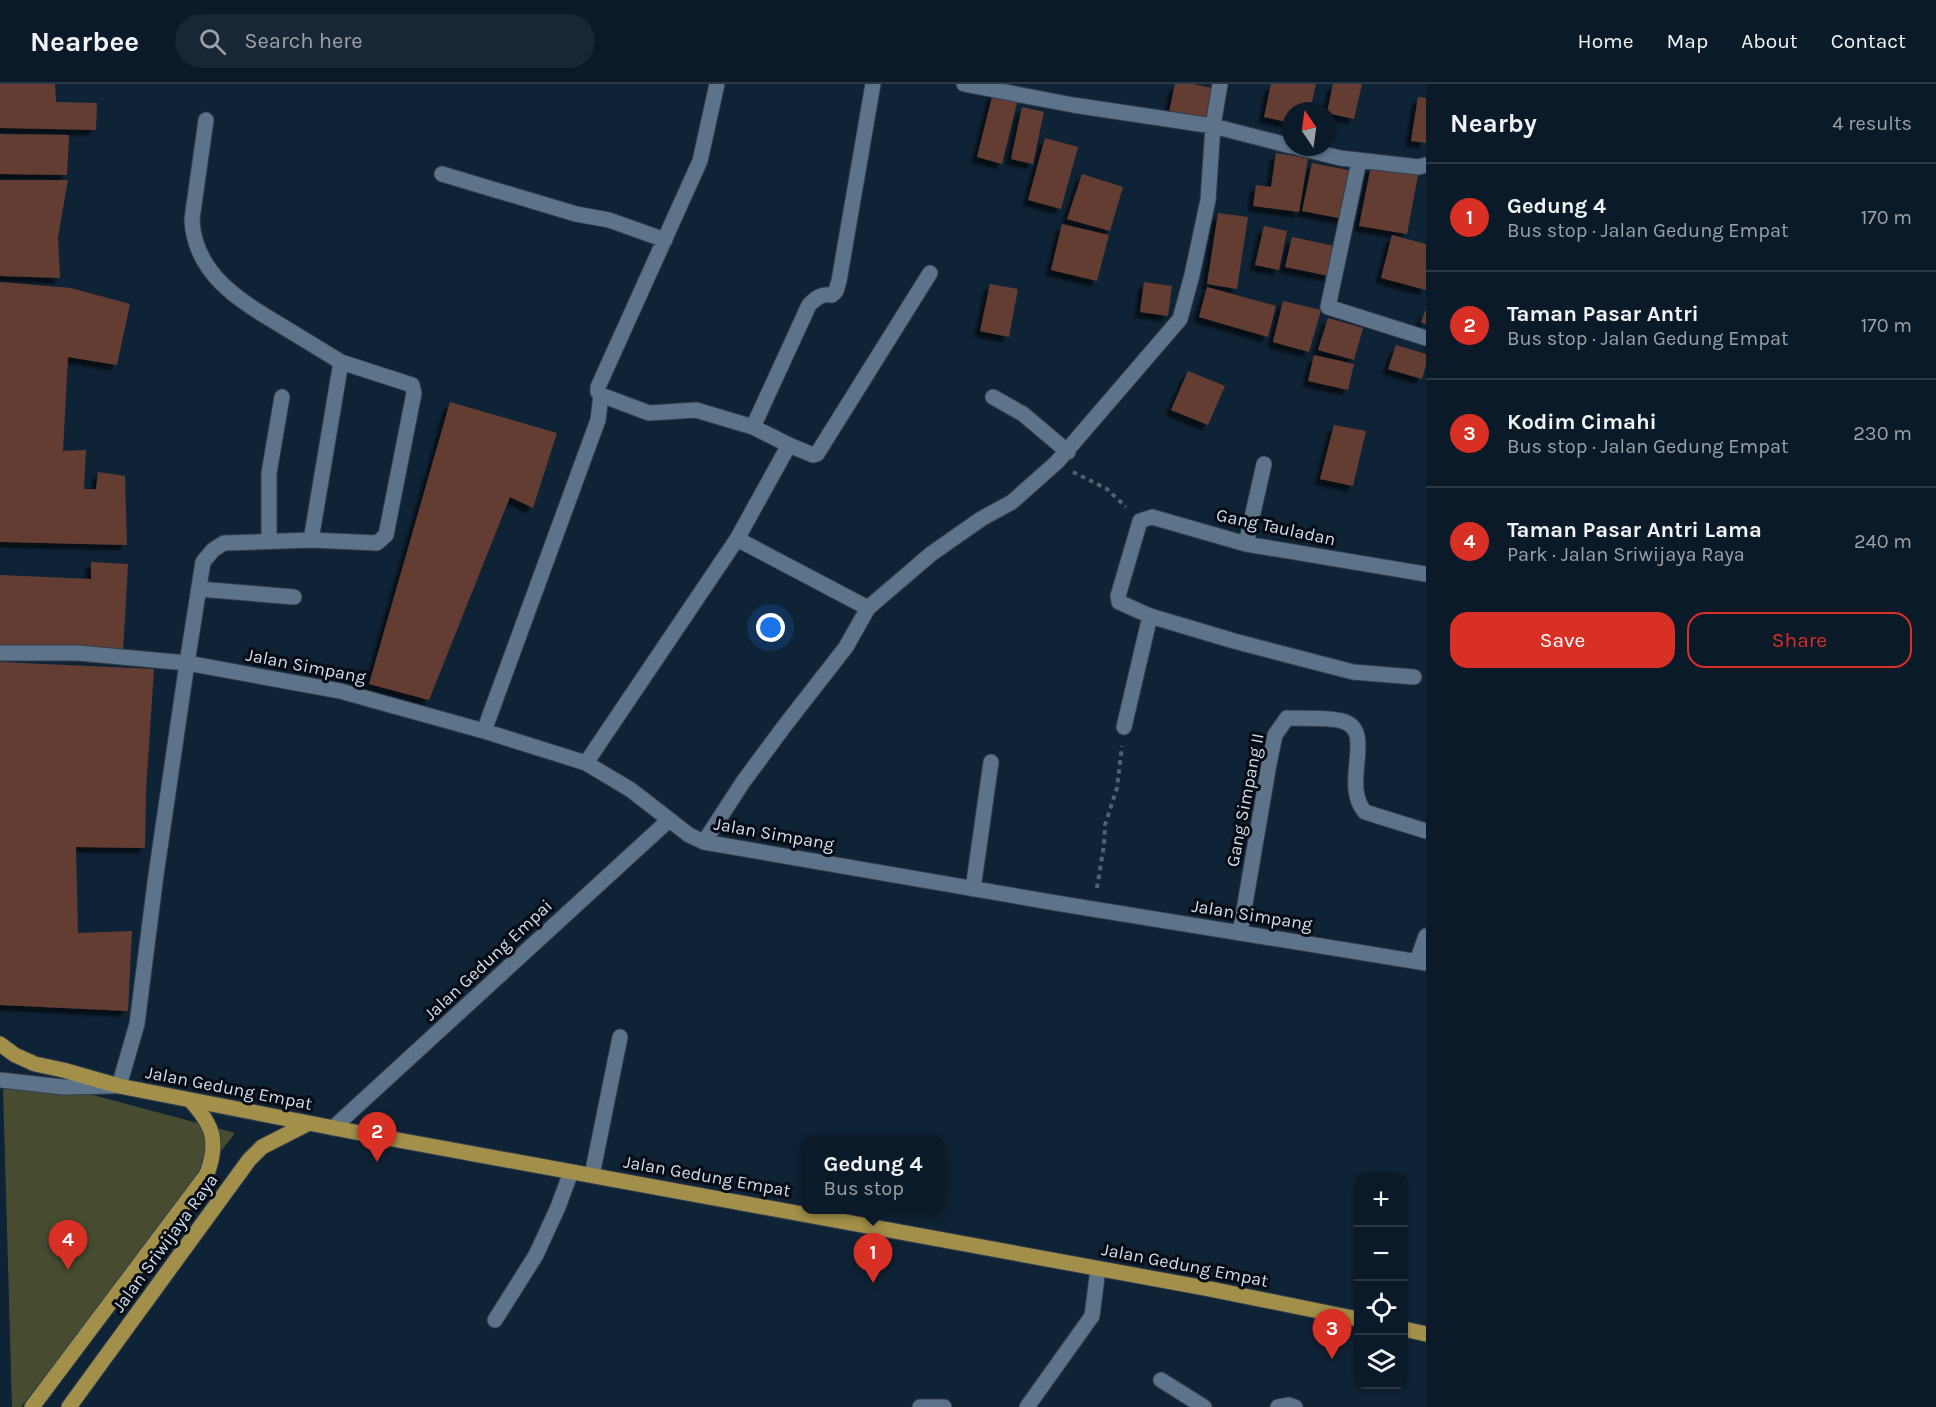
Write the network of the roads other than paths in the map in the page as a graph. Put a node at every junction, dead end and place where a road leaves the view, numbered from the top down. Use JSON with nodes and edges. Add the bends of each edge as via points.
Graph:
{"nodes":[{"id":1,"x":717,"y":84,"type":"edge"},
{"id":2,"x":873,"y":84,"type":"edge"},
{"id":3,"x":964,"y":84,"type":"edge"},
{"id":4,"x":1220,"y":84,"type":"edge"},
{"id":5,"x":206,"y":120,"type":"dead end"},
{"id":6,"x":1213,"y":126,"type":"junction"},
{"id":7,"x":1282,"y":144,"type":"edge"},
{"id":8,"x":1336,"y":156,"type":"edge"},
{"id":9,"x":1359,"y":161,"type":"junction"},
{"id":10,"x":1426,"y":165,"type":"edge"},
{"id":11,"x":442,"y":174,"type":"dead end"},
{"id":12,"x":665,"y":240,"type":"junction"},
{"id":13,"x":930,"y":273,"type":"dead end"},
{"id":14,"x":1426,"y":338,"type":"edge"},
{"id":15,"x":341,"y":362,"type":"junction"},
{"id":16,"x":601,"y":395,"type":"junction"},
{"id":17,"x":282,"y":397,"type":"dead end"},
{"id":18,"x":993,"y":397,"type":"dead end"},
{"id":19,"x":753,"y":427,"type":"junction"},
{"id":20,"x":789,"y":445,"type":"junction"},
{"id":21,"x":1062,"y":457,"type":"junction"},
{"id":22,"x":1264,"y":464,"type":"dead end"},
{"id":23,"x":737,"y":539,"type":"junction"},
{"id":24,"x":310,"y":540,"type":"junction"},
{"id":25,"x":269,"y":541,"type":"junction"},
{"id":26,"x":1246,"y":544,"type":"junction"},
{"id":27,"x":1426,"y":574,"type":"edge"},
{"id":28,"x":199,"y":589,"type":"junction"},
{"id":29,"x":294,"y":597,"type":"dead end"},
{"id":30,"x":868,"y":608,"type":"junction"},
{"id":31,"x":1150,"y":616,"type":"junction"},
{"id":32,"x":0,"y":653,"type":"edge"},
{"id":33,"x":187,"y":663,"type":"junction"},
{"id":34,"x":1414,"y":677,"type":"dead end"},
{"id":35,"x":1125,"y":727,"type":"road end"},
{"id":36,"x":484,"y":730,"type":"junction"},
{"id":37,"x":991,"y":762,"type":"dead end"},
{"id":38,"x":586,"y":763,"type":"junction"},
{"id":39,"x":669,"y":820,"type":"junction"},
{"id":40,"x":1426,"y":831,"type":"edge"},
{"id":41,"x":704,"y":842,"type":"junction"},
{"id":42,"x":973,"y":889,"type":"junction"},
{"id":43,"x":1240,"y":933,"type":"junction"},
{"id":44,"x":1426,"y":936,"type":"edge"},
{"id":45,"x":1422,"y":962,"type":"edge"},
{"id":46,"x":620,"y":1037,"type":"dead end"},
{"id":47,"x":0,"y":1044,"type":"edge"},
{"id":48,"x":0,"y":1080,"type":"edge"},
{"id":49,"x":119,"y":1086,"type":"junction"},
{"id":50,"x":190,"y":1100,"type":"junction"},
{"id":51,"x":309,"y":1124,"type":"junction"},
{"id":52,"x":333,"y":1128,"type":"junction"},
{"id":53,"x":571,"y":1172,"type":"junction"},
{"id":54,"x":592,"y":1175,"type":"junction"},
{"id":55,"x":801,"y":1214,"type":"edge"},
{"id":56,"x":802,"y":1214,"type":"edge"},
{"id":57,"x":1098,"y":1269,"type":"junction"},
{"id":58,"x":1354,"y":1318,"type":"edge"},
{"id":59,"x":495,"y":1320,"type":"dead end"},
{"id":60,"x":1408,"y":1330,"type":"edge"},
{"id":61,"x":1426,"y":1334,"type":"edge"},
{"id":62,"x":1161,"y":1380,"type":"dead end"},
{"id":63,"x":32,"y":1407,"type":"edge"},
{"id":64,"x":69,"y":1407,"type":"edge"},
{"id":65,"x":920,"y":1407,"type":"edge"},
{"id":66,"x":944,"y":1407,"type":"edge"},
{"id":67,"x":1027,"y":1407,"type":"edge"},
{"id":68,"x":1204,"y":1407,"type":"edge"},
{"id":69,"x":1278,"y":1407,"type":"edge"},
{"id":70,"x":1295,"y":1407,"type":"edge"}],
"edges":[{"from":1,"to":12,"type":"street","via":[[700,161]]},
{"from":2,"to":19,"type":"street","via":[[836,291],[817,297],[809,305]]},
{"from":3,"to":6,"type":"street"},
{"from":4,"to":6,"type":"street"},
{"from":5,"to":15,"type":"street","via":[[192,219],[197,247],[211,272],[242,302]]},
{"from":6,"to":7,"type":"street"},
{"from":6,"to":21,"type":"street","via":[[1208,201],[1180,319]]},
{"from":8,"to":9,"type":"street"},
{"from":9,"to":10,"type":"street"},
{"from":9,"to":14,"type":"street","via":[[1329,307]]},
{"from":11,"to":12,"type":"street","via":[[609,220]]},
{"from":12,"to":16,"type":"street","via":[[598,387]]},
{"from":13,"to":20,"type":"street","via":[[817,454]]},
{"from":15,"to":24,"type":"street"},
{"from":15,"to":24,"type":"street","via":[[412,386],[414,393],[386,535],[377,543]]},
{"from":16,"to":19,"type":"street","via":[[649,413],[696,410]]},
{"from":16,"to":36,"type":"street","via":[[598,420]]},
{"from":17,"to":25,"type":"street","via":[[269,473]]},
{"from":18,"to":21,"type":"street","via":[[1023,414]]},
{"from":19,"to":20,"type":"street"},
{"from":20,"to":23,"type":"street"},
{"from":21,"to":30,"type":"street","via":[[1012,502],[931,554]]},
{"from":22,"to":26,"type":"street"},
{"from":23,"to":30,"type":"street"},
{"from":23,"to":38,"type":"street"},
{"from":24,"to":25,"type":"street"},
{"from":25,"to":28,"type":"street","via":[[224,543],[213,550],[203,562]]},
{"from":26,"to":27,"type":"street","name":"Gang Tauladan"},
{"from":26,"to":31,"type":"street","name":"Gang Tauladan","via":[[1152,517],[1140,521],[1118,596],[1119,602]]},
{"from":28,"to":29,"type":"street"},
{"from":28,"to":33,"type":"street"},
{"from":30,"to":41,"type":"street","via":[[846,647],[778,734]]},
{"from":31,"to":34,"type":"street","via":[[1353,672]]},
{"from":31,"to":35,"type":"street"},
{"from":32,"to":33,"type":"street","name":"Jalan Simpang","via":[[78,653]]},
{"from":33,"to":36,"type":"street","name":"Jalan Simpang","via":[[340,691]]},
{"from":33,"to":49,"type":"street","via":[[139,1015]]},
{"from":36,"to":38,"type":"street","name":"Jalan Simpang"},
{"from":37,"to":42,"type":"street"},
{"from":38,"to":39,"type":"street","name":"Jalan Simpang","via":[[631,790]]},
{"from":39,"to":41,"type":"street","name":"Jalan Simpang"},
{"from":39,"to":52,"type":"street","name":"Jalan Gedung Empai"},
{"from":40,"to":43,"type":"street","name":"Gang Simpang II","via":[[1365,812],[1358,804],[1355,787],[1359,737],[1355,728],[1343,721],[1287,718],[1275,735]]},
{"from":41,"to":42,"type":"street","name":"Jalan Simpang"},
{"from":42,"to":43,"type":"street","name":"Jalan Simpang"},
{"from":43,"to":45,"type":"street","name":"Jalan Simpang"},
{"from":44,"to":45,"type":"street"},
{"from":46,"to":54,"type":"street"},
{"from":47,"to":49,"type":"main road","name":"Jalan Gedung Empat","via":[[35,1065]]},
{"from":48,"to":49,"type":"street","via":[[63,1087]]},
{"from":49,"to":50,"type":"main road","name":"Jalan Gedung Empat"},
{"from":50,"to":51,"type":"main road","name":"Jalan Gedung Empat"},
{"from":50,"to":63,"type":"main road","name":"Jalan Sriwijaya Raya","via":[[203,1114],[213,1141],[207,1174]]},
{"from":51,"to":52,"type":"main road","name":"Jalan Gedung Empat"},
{"from":51,"to":64,"type":"main road","name":"Jalan Sriwijaya Raya","via":[[277,1138],[249,1160]]},
{"from":52,"to":53,"type":"main road","name":"Jalan Gedung Empat"},
{"from":53,"to":54,"type":"main road","name":"Jalan Gedung Empat"},
{"from":53,"to":59,"type":"street","via":[[536,1255]]},
{"from":54,"to":55,"type":"main road","name":"Jalan Gedung Empat"},
{"from":56,"to":57,"type":"main road","name":"Jalan Gedung Empat"},
{"from":57,"to":58,"type":"main road","name":"Jalan Gedung Empat"},
{"from":57,"to":67,"type":"street","via":[[1092,1316]]},
{"from":60,"to":61,"type":"main road"},
{"from":62,"to":68,"type":"street"},
{"from":65,"to":66,"type":"street"},
{"from":69,"to":70,"type":"street"}]}
